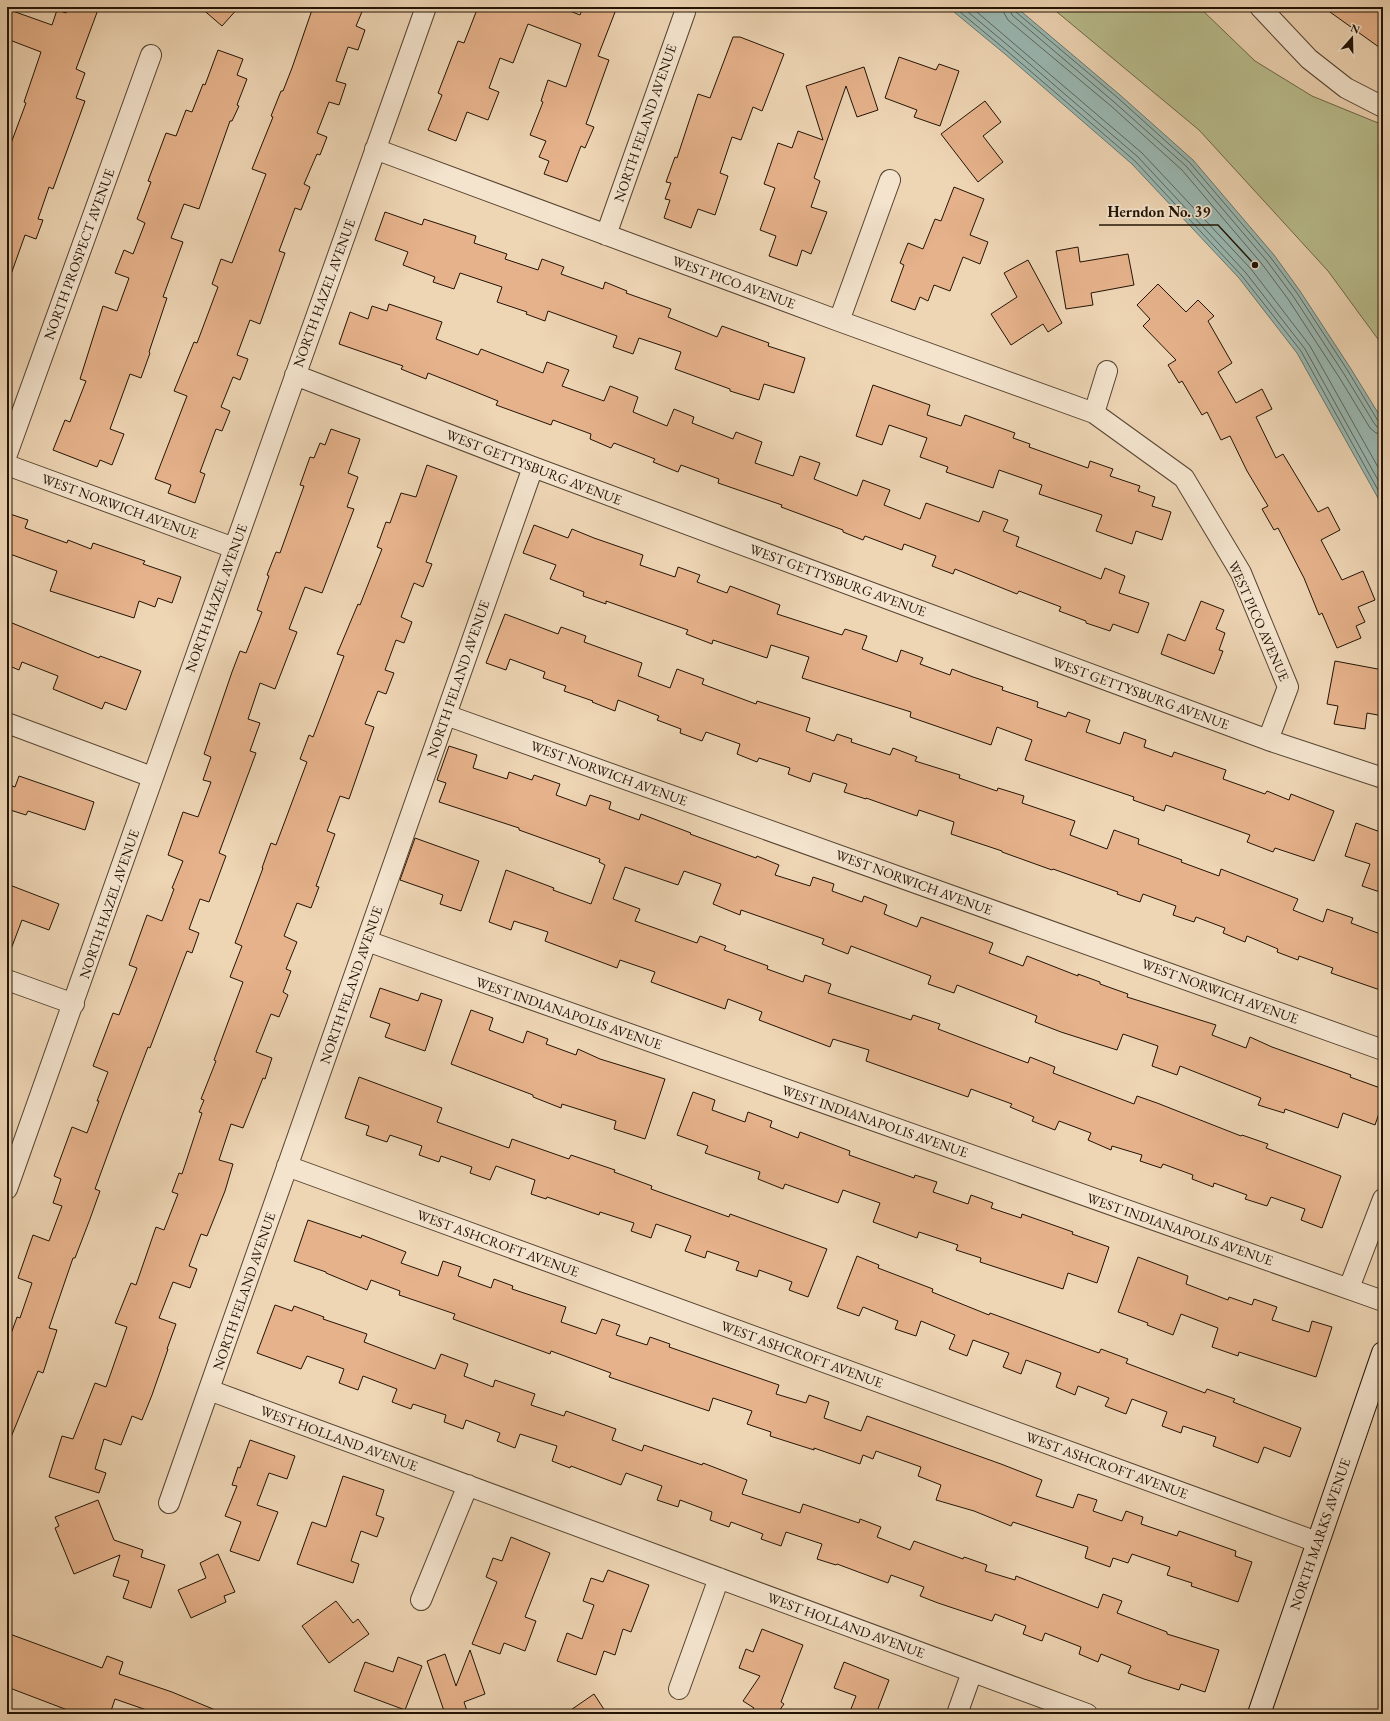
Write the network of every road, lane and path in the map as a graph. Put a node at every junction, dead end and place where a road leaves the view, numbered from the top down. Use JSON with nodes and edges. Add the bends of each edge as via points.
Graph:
{"nodes":[{"id":1,"x":426,"y":7,"type":"edge"},
{"id":2,"x":1260,"y":7,"type":"edge"},
{"id":3,"x":685,"y":12,"type":"dead end"},
{"id":4,"x":151,"y":55,"type":"dead end"},
{"id":5,"x":1383,"y":107,"type":"edge"},
{"id":6,"x":376,"y":149,"type":"junction"},
{"id":7,"x":890,"y":180,"type":"dead end"},
{"id":8,"x":606,"y":235,"type":"junction"},
{"id":9,"x":839,"y":321,"type":"junction"},
{"id":10,"x":1107,"y":371,"type":"dead end"},
{"id":11,"x":295,"y":375,"type":"junction"},
{"id":12,"x":1094,"y":413,"type":"junction"},
{"id":13,"x":7,"y":454,"type":"edge"},
{"id":14,"x":7,"y":464,"type":"edge"},
{"id":15,"x":533,"y":467,"type":"junction"},
{"id":16,"x":234,"y":548,"type":"junction"},
{"id":17,"x":446,"y":715,"type":"junction"},
{"id":18,"x":7,"y":723,"type":"edge"},
{"id":19,"x":1268,"y":740,"type":"junction"},
{"id":20,"x":152,"y":777,"type":"junction"},
{"id":21,"x":1383,"y":778,"type":"edge"},
{"id":22,"x":367,"y":941,"type":"junction"},
{"id":23,"x":7,"y":980,"type":"edge"},
{"id":24,"x":74,"y":1004,"type":"junction"},
{"id":25,"x":1383,"y":1050,"type":"edge"},
{"id":26,"x":288,"y":1166,"type":"junction"},
{"id":27,"x":7,"y":1190,"type":"edge"},
{"id":28,"x":1383,"y":1199,"type":"edge"},
{"id":29,"x":1349,"y":1288,"type":"junction"},
{"id":30,"x":1383,"y":1301,"type":"edge"},
{"id":31,"x":1383,"y":1353,"type":"edge"},
{"id":32,"x":209,"y":1390,"type":"junction"},
{"id":33,"x":468,"y":1485,"type":"junction"},
{"id":34,"x":169,"y":1503,"type":"dead end"},
{"id":35,"x":1317,"y":1542,"type":"junction"},
{"id":36,"x":719,"y":1578,"type":"junction"},
{"id":37,"x":421,"y":1600,"type":"dead end"},
{"id":38,"x":972,"y":1672,"type":"junction"},
{"id":39,"x":679,"y":1689,"type":"dead end"},
{"id":40,"x":957,"y":1714,"type":"edge"},
{"id":41,"x":1087,"y":1714,"type":"edge"},
{"id":42,"x":1259,"y":1714,"type":"edge"}],
"edges":[{"from":1,"to":6,"type":"street","name":"NORTH HAZEL AVENUE"},
{"from":2,"to":5,"type":"street","via":[[1309,59],[1346,88]]},
{"from":3,"to":8,"type":"street","name":"NORTH FELAND AVENUE"},
{"from":4,"to":13,"type":"street","name":"NORTH PROSPECT AVENUE"},
{"from":6,"to":8,"type":"street","name":"WEST PICO AVENUE"},
{"from":6,"to":11,"type":"street","name":"NORTH HAZEL AVENUE"},
{"from":7,"to":9,"type":"street"},
{"from":8,"to":9,"type":"street","name":"WEST PICO AVENUE"},
{"from":9,"to":12,"type":"street","name":"WEST PICO AVENUE"},
{"from":10,"to":12,"type":"street"},
{"from":11,"to":15,"type":"street","name":"WEST GETTYSBURG AVENUE"},
{"from":11,"to":16,"type":"street","name":"NORTH HAZEL AVENUE"},
{"from":12,"to":19,"type":"street","name":"WEST PICO AVENUE","via":[[1184,478],[1241,573],[1288,687]]},
{"from":14,"to":16,"type":"street","name":"WEST NORWICH AVENUE"},
{"from":15,"to":17,"type":"street","name":"NORTH FELAND AVENUE"},
{"from":15,"to":19,"type":"street","name":"WEST GETTYSBURG AVENUE"},
{"from":16,"to":20,"type":"street","name":"NORTH HAZEL AVENUE"},
{"from":17,"to":22,"type":"street","name":"NORTH FELAND AVENUE"},
{"from":17,"to":25,"type":"street","name":"WEST NORWICH AVENUE"},
{"from":18,"to":20,"type":"street"},
{"from":19,"to":21,"type":"street","name":"WEST GETTYSBURG AVENUE"},
{"from":20,"to":24,"type":"street","name":"NORTH HAZEL AVENUE"},
{"from":22,"to":26,"type":"street","name":"NORTH FELAND AVENUE"},
{"from":22,"to":29,"type":"street","name":"WEST INDIANAPOLIS AVENUE"},
{"from":23,"to":24,"type":"street"},
{"from":24,"to":27,"type":"street","name":"NORTH HAZEL AVENUE"},
{"from":26,"to":32,"type":"street","name":"NORTH FELAND AVENUE"},
{"from":26,"to":35,"type":"street","name":"WEST ASHCROFT AVENUE"},
{"from":28,"to":29,"type":"street"},
{"from":29,"to":30,"type":"street","name":"WEST INDIANAPOLIS AVENUE"},
{"from":31,"to":35,"type":"main road","name":"NORTH MARKS AVENUE"},
{"from":32,"to":33,"type":"street","name":"WEST HOLLAND AVENUE"},
{"from":32,"to":34,"type":"street","name":"NORTH FELAND AVENUE"},
{"from":33,"to":36,"type":"street","name":"WEST HOLLAND AVENUE"},
{"from":33,"to":37,"type":"street"},
{"from":35,"to":42,"type":"main road","name":"NORTH MARKS AVENUE"},
{"from":36,"to":38,"type":"street","name":"WEST HOLLAND AVENUE"},
{"from":36,"to":39,"type":"street"},
{"from":38,"to":40,"type":"street"},
{"from":38,"to":41,"type":"street","name":"WEST HOLLAND AVENUE"}]}
